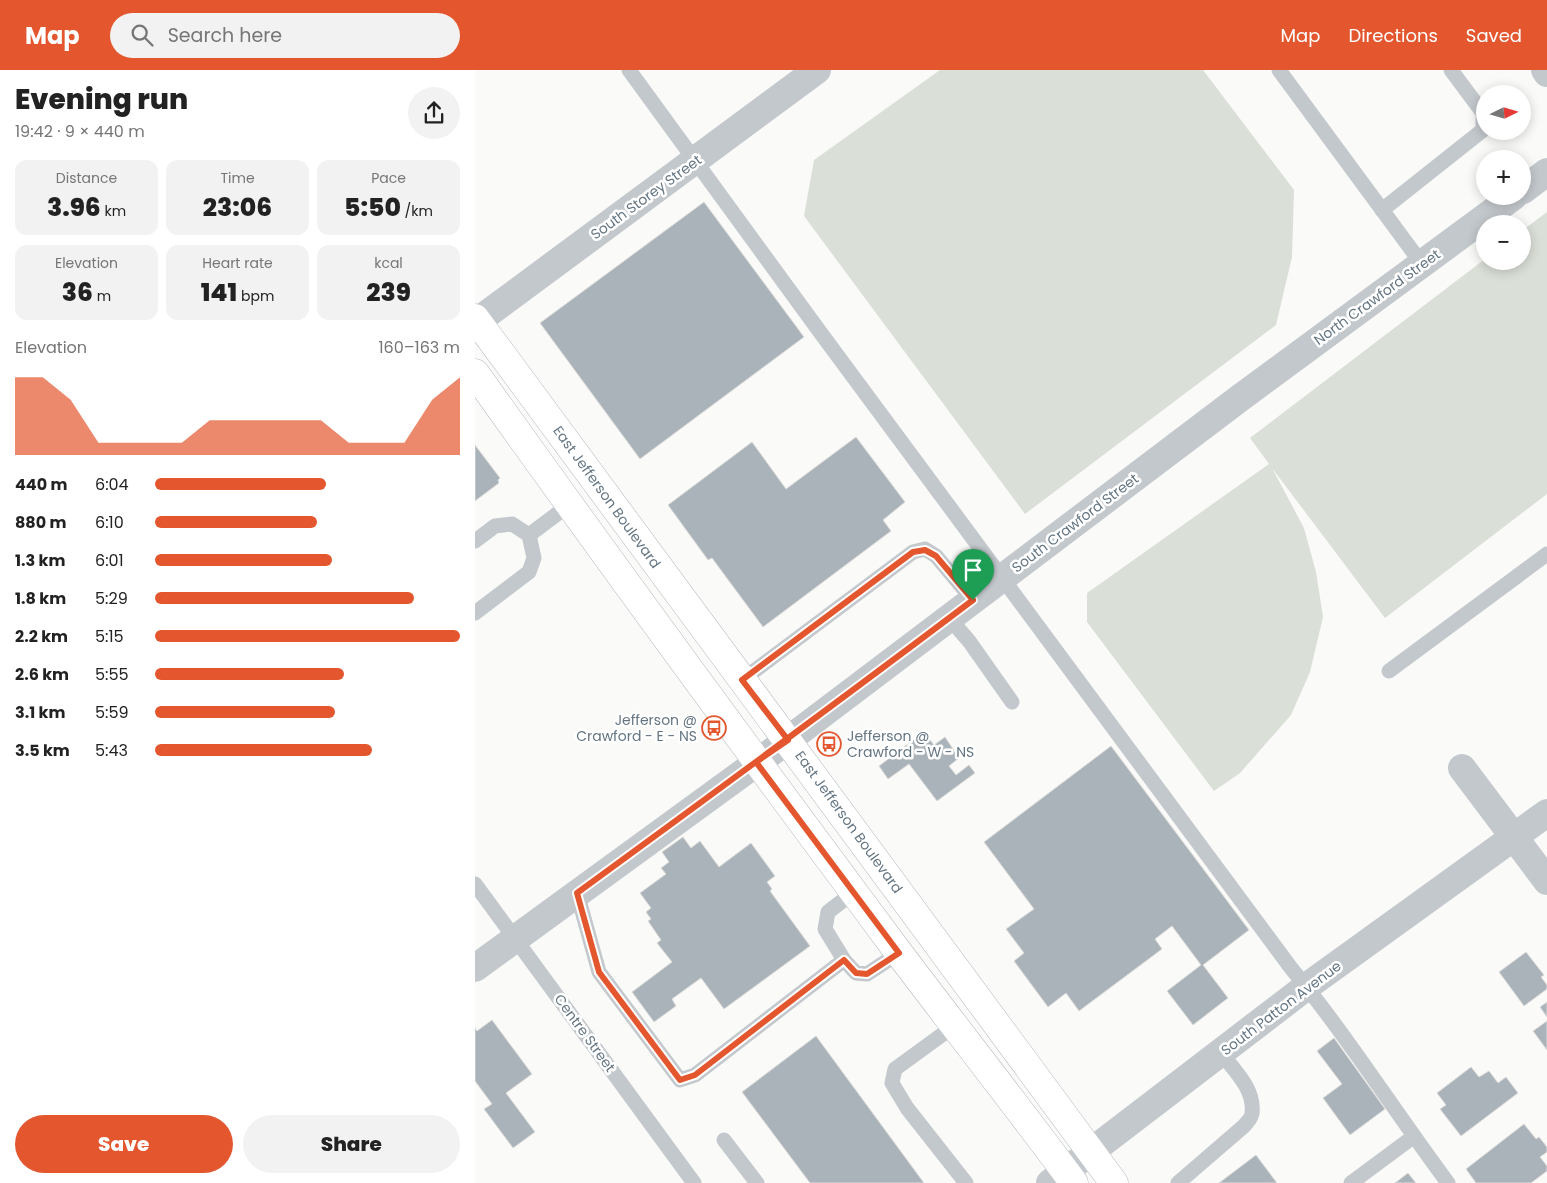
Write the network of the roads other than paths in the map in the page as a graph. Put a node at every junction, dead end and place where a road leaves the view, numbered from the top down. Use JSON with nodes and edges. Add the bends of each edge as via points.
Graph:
{"nodes":[{"id":1,"x":629,"y":70,"type":"edge"},
{"id":2,"x":817,"y":70,"type":"edge"},
{"id":3,"x":1279,"y":70,"type":"edge"},
{"id":4,"x":1451,"y":70,"type":"edge"},
{"id":5,"x":696,"y":160,"type":"junction"},
{"id":6,"x":1547,"y":172,"type":"edge"},
{"id":7,"x":1531,"y":184,"type":"edge"},
{"id":8,"x":1502,"y":205,"type":"edge"},
{"id":9,"x":1382,"y":210,"type":"junction"},
{"id":10,"x":1422,"y":264,"type":"junction"},
{"id":11,"x":476,"y":321,"type":"edge"},
{"id":12,"x":475,"y":372,"type":"edge"},
{"id":13,"x":1240,"y":398,"type":"joint"},
{"id":14,"x":569,"y":505,"type":"junction"},
{"id":15,"x":529,"y":535,"type":"junction"},
{"id":16,"x":475,"y":541,"type":"edge"},
{"id":17,"x":1547,"y":554,"type":"edge"},
{"id":18,"x":1002,"y":578,"type":"junction"},
{"id":19,"x":973,"y":600,"type":"junction"},
{"id":20,"x":475,"y":613,"type":"edge"},
{"id":21,"x":949,"y":618,"type":"junction"},
{"id":22,"x":1389,"y":671,"type":"dead end"},
{"id":23,"x":742,"y":680,"type":"junction"},
{"id":24,"x":1012,"y":702,"type":"dead end"},
{"id":25,"x":788,"y":740,"type":"junction"},
{"id":26,"x":756,"y":762,"type":"junction"},
{"id":27,"x":1462,"y":768,"type":"dead end"},
{"id":28,"x":1547,"y":813,"type":"edge"},
{"id":29,"x":1515,"y":836,"type":"junction"},
{"id":30,"x":1547,"y":881,"type":"edge"},
{"id":31,"x":475,"y":884,"type":"edge"},
{"id":32,"x":854,"y":892,"type":"junction"},
{"id":33,"x":577,"y":893,"type":"junction"},
{"id":34,"x":515,"y":938,"type":"junction"},
{"id":35,"x":899,"y":953,"type":"junction"},
{"id":36,"x":844,"y":960,"type":"junction"},
{"id":37,"x":475,"y":968,"type":"edge"},
{"id":38,"x":1307,"y":987,"type":"junction"},
{"id":39,"x":954,"y":1026,"type":"junction"},
{"id":40,"x":1221,"y":1054,"type":"junction"},
{"id":41,"x":1413,"y":1137,"type":"junction"},
{"id":42,"x":723,"y":1140,"type":"dead end"},
{"id":43,"x":1091,"y":1151,"type":"junction"},
{"id":44,"x":1063,"y":1179,"type":"edge"},
{"id":45,"x":695,"y":1183,"type":"edge"},
{"id":46,"x":757,"y":1183,"type":"edge"},
{"id":47,"x":966,"y":1183,"type":"edge"},
{"id":48,"x":1114,"y":1183,"type":"edge"},
{"id":49,"x":1178,"y":1183,"type":"edge"},
{"id":50,"x":1351,"y":1183,"type":"edge"},
{"id":51,"x":1448,"y":1183,"type":"edge"}],
"edges":[{"from":1,"to":5,"type":"lane"},
{"from":2,"to":5,"type":"street","name":"South Storey Street"},
{"from":3,"to":9,"type":"lane"},
{"from":4,"to":9,"type":"lane","via":[[1483,113],[1483,130]]},
{"from":5,"to":11,"type":"street","name":"South Storey Street"},
{"from":5,"to":18,"type":"lane"},
{"from":6,"to":7,"type":"street"},
{"from":8,"to":10,"type":"street","name":"North Crawford Street"},
{"from":9,"to":10,"type":"lane"},
{"from":10,"to":13,"type":"street","name":"North Crawford Street"},
{"from":11,"to":23,"type":"main road","name":"East Jefferson Boulevard"},
{"from":12,"to":14,"type":"main road"},
{"from":13,"to":18,"type":"street","name":"South Crawford Street"},
{"from":14,"to":15,"type":"lane"},
{"from":14,"to":26,"type":"main road"},
{"from":15,"to":16,"type":"lane","via":[[512,524],[495,526]]},
{"from":15,"to":20,"type":"lane","via":[[534,558],[529,572]]},
{"from":17,"to":22,"type":"lane"},
{"from":18,"to":19,"type":"street","name":"South Crawford Street"},
{"from":18,"to":38,"type":"lane"},
{"from":19,"to":21,"type":"street","name":"South Crawford Street"},
{"from":19,"to":23,"type":"lane","via":[[936,556],[925,550],[913,552]]},
{"from":21,"to":24,"type":"lane"},
{"from":21,"to":25,"type":"street","name":"South Crawford Street"},
{"from":23,"to":25,"type":"main road","name":"East Jefferson Boulevard"},
{"from":25,"to":26,"type":"street","name":"South Crawford Street"},
{"from":25,"to":43,"type":"main road","name":"East Jefferson Boulevard"},
{"from":26,"to":32,"type":"main road"},
{"from":26,"to":33,"type":"street","name":"South Crawford Street"},
{"from":27,"to":29,"type":"street"},
{"from":28,"to":29,"type":"street","name":"South Patton Avenue"},
{"from":29,"to":30,"type":"street"},
{"from":29,"to":38,"type":"street","name":"South Patton Avenue"},
{"from":31,"to":34,"type":"lane","name":"Centre Street"},
{"from":32,"to":35,"type":"main road"},
{"from":32,"to":36,"type":"lane","via":[[828,912],[825,929]]},
{"from":33,"to":34,"type":"street","name":"South Crawford Street"},
{"from":33,"to":36,"type":"lane","via":[[599,972],[680,1080],[695,1075]]},
{"from":34,"to":37,"type":"street","name":"South Crawford Street"},
{"from":34,"to":45,"type":"lane","name":"Centre Street"},
{"from":35,"to":36,"type":"lane","via":[[867,974],[856,973]]},
{"from":35,"to":39,"type":"main road"},
{"from":38,"to":40,"type":"street","name":"South Patton Avenue"},
{"from":38,"to":41,"type":"lane"},
{"from":39,"to":44,"type":"main road"},
{"from":39,"to":47,"type":"lane","via":[[895,1068],[892,1083],[907,1108]]},
{"from":40,"to":43,"type":"street","name":"South Patton Avenue"},
{"from":40,"to":49,"type":"lane","via":[[1245,1084],[1252,1103],[1252,1115],[1244,1126]]},
{"from":41,"to":50,"type":"lane"},
{"from":41,"to":51,"type":"lane"},
{"from":42,"to":46,"type":"lane"},
{"from":43,"to":44,"type":"street","name":"South Patton Avenue"},
{"from":43,"to":48,"type":"main road","name":"East Jefferson Boulevard"}]}
